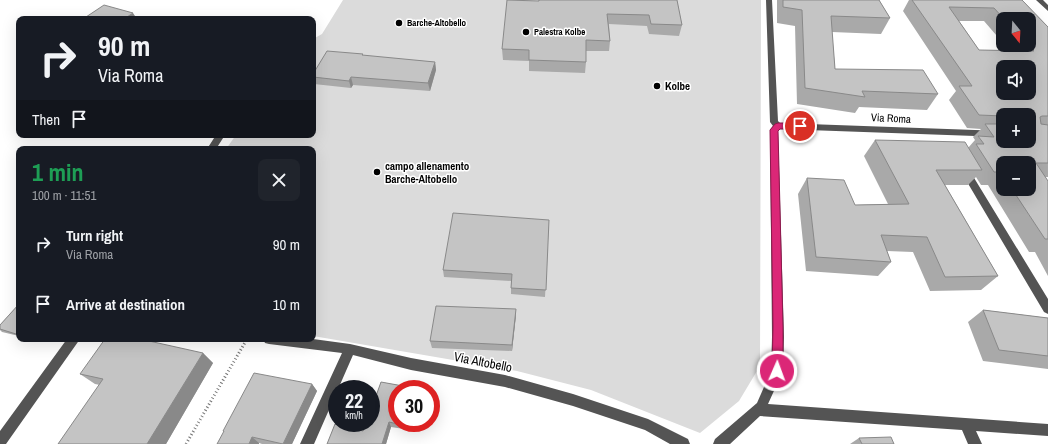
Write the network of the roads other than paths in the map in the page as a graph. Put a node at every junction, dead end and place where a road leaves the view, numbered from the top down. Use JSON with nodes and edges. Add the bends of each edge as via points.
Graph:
{"nodes":[{"id":1,"x":769,"y":0,"type":"edge"},
{"id":2,"x":1039,"y":0,"type":"edge"},
{"id":3,"x":1048,"y":9,"type":"edge"},
{"id":4,"x":778,"y":126,"type":"junction"},
{"id":5,"x":996,"y":134,"type":"edge"},
{"id":6,"x":959,"y":159,"type":"edge"},
{"id":7,"x":1048,"y":308,"type":"edge"},
{"id":8,"x":72,"y":342,"type":"edge"},
{"id":9,"x":293,"y":342,"type":"edge"},
{"id":10,"x":350,"y":349,"type":"junction"},
{"id":11,"x":758,"y":410,"type":"junction"},
{"id":12,"x":966,"y":424,"type":"junction"},
{"id":13,"x":1048,"y":430,"type":"edge"},
{"id":14,"x":0,"y":442,"type":"edge"},
{"id":15,"x":307,"y":444,"type":"edge"},
{"id":16,"x":683,"y":444,"type":"edge"},
{"id":17,"x":720,"y":444,"type":"edge"},
{"id":18,"x":975,"y":444,"type":"edge"}],
"edges":[{"from":1,"to":4,"type":"street","via":[[774,122]]},
{"from":2,"to":3,"type":"street"},
{"from":4,"to":5,"type":"street","name":"Via Roma","via":[[945,136]]},
{"from":4,"to":11,"type":"street","via":[[774,130],[777,371]]},
{"from":6,"to":7,"type":"street"},
{"from":8,"to":14,"type":"street"},
{"from":9,"to":10,"type":"street","name":"Via Altobello"},
{"from":10,"to":15,"type":"street"},
{"from":10,"to":16,"type":"street","name":"Via Altobello","via":[[411,364],[505,381],[573,400],[648,425]]},
{"from":11,"to":12,"type":"street"},
{"from":11,"to":17,"type":"street"},
{"from":12,"to":13,"type":"street"},
{"from":12,"to":18,"type":"street"}]}
